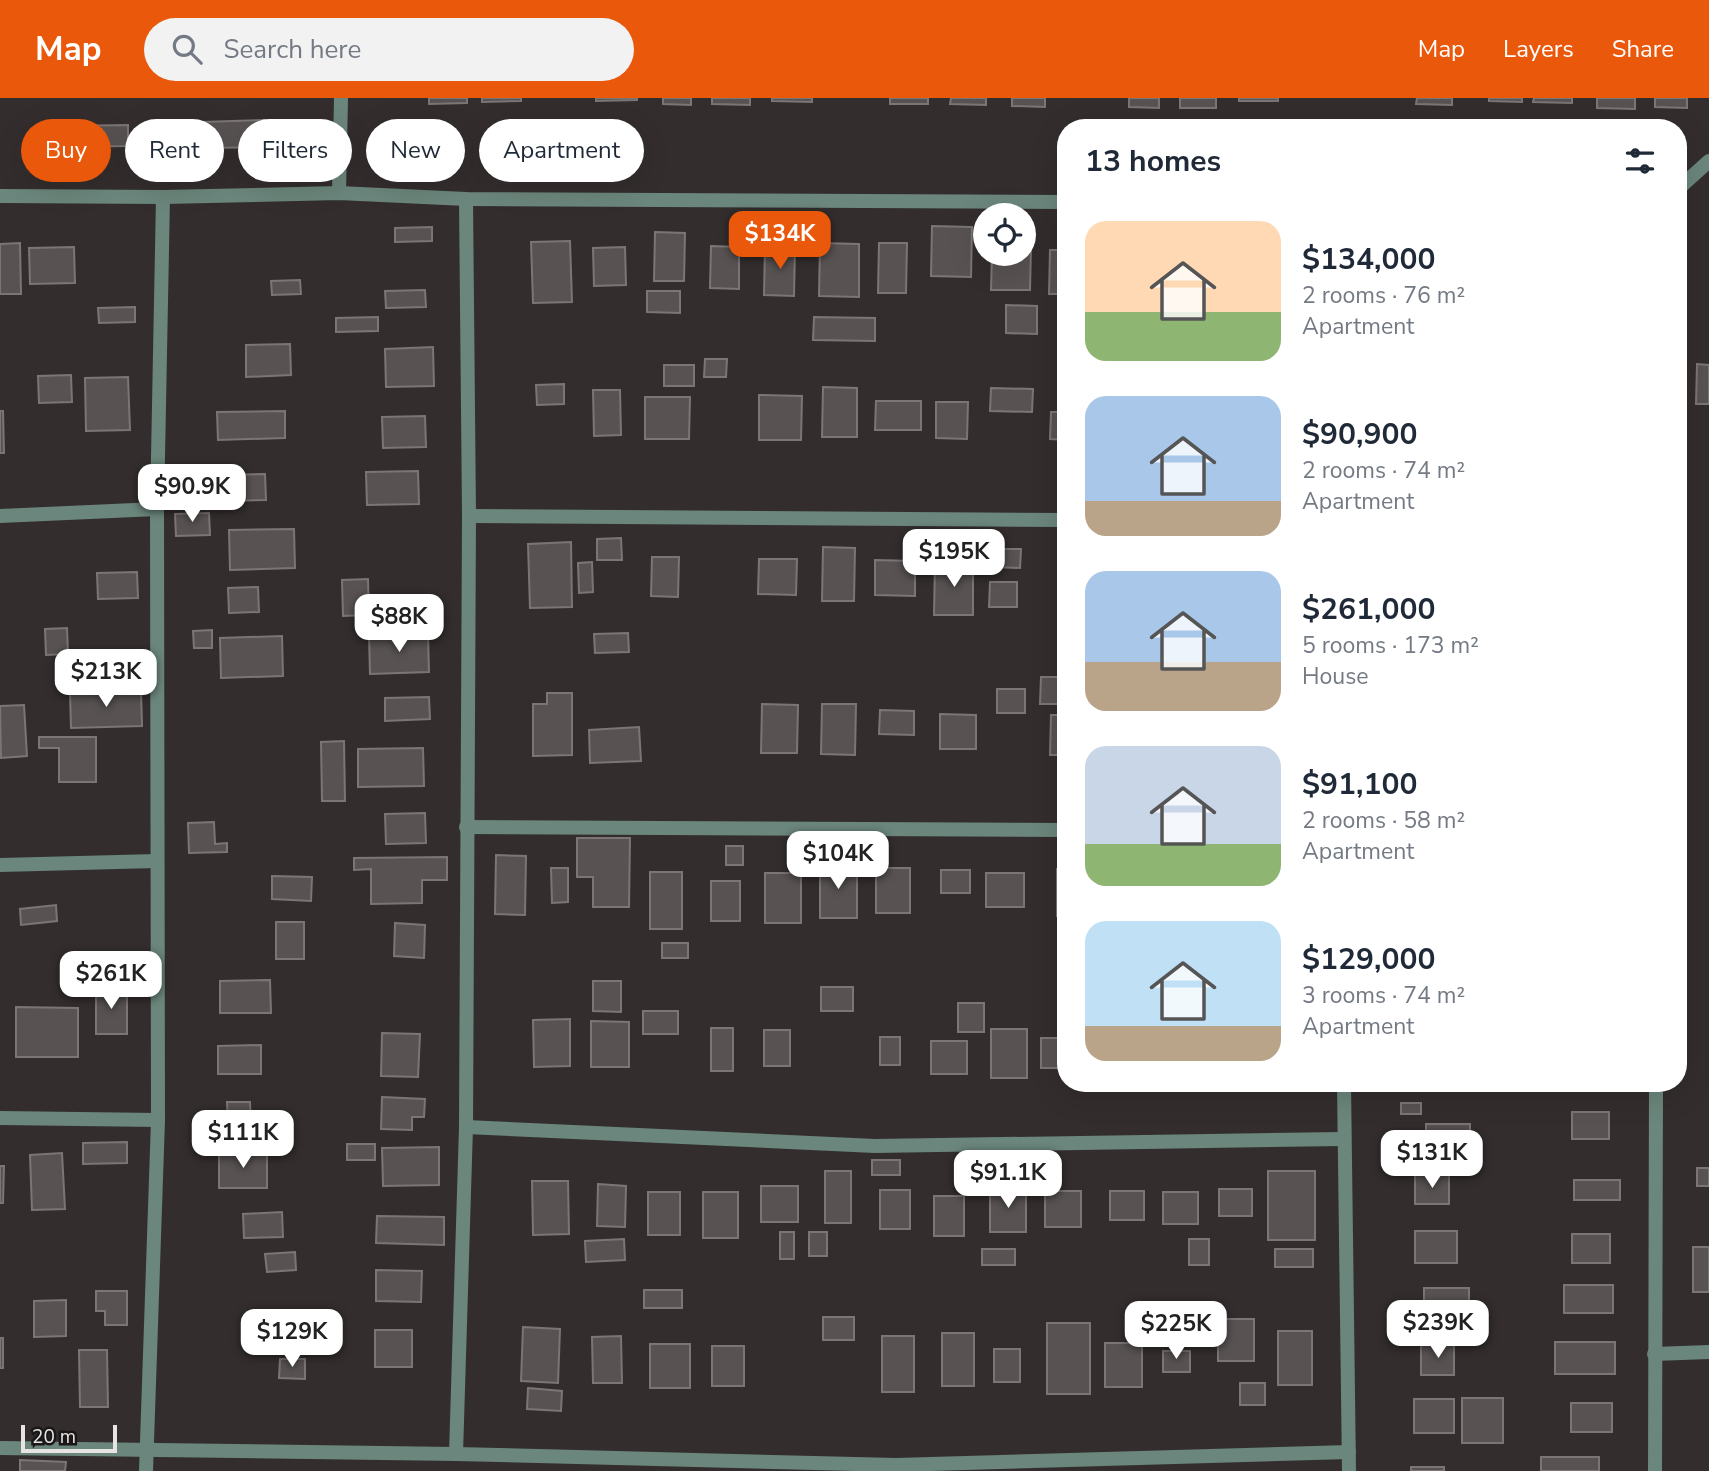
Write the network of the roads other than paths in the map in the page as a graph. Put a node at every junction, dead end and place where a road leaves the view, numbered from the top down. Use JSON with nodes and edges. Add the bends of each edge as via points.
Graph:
{"nodes":[{"id":1,"x":341,"y":98,"type":"edge"},
{"id":2,"x":1709,"y":161,"type":"edge"},
{"id":3,"x":1687,"y":181,"type":"edge"},
{"id":4,"x":340,"y":193,"type":"junction"},
{"id":5,"x":0,"y":196,"type":"edge"},
{"id":6,"x":163,"y":197,"type":"junction"},
{"id":7,"x":466,"y":199,"type":"junction"},
{"id":8,"x":1057,"y":202,"type":"edge"},
{"id":9,"x":157,"y":509,"type":"junction"},
{"id":10,"x":0,"y":516,"type":"edge"},
{"id":11,"x":469,"y":516,"type":"junction"},
{"id":12,"x":1057,"y":520,"type":"edge"},
{"id":13,"x":466,"y":827,"type":"junction"},
{"id":14,"x":1057,"y":830,"type":"edge"},
{"id":15,"x":157,"y":861,"type":"junction"},
{"id":16,"x":0,"y":865,"type":"edge"},
{"id":17,"x":1344,"y":1092,"type":"edge"},
{"id":18,"x":1656,"y":1092,"type":"edge"},
{"id":19,"x":0,"y":1118,"type":"edge"},
{"id":20,"x":158,"y":1120,"type":"junction"},
{"id":21,"x":466,"y":1127,"type":"junction"},
{"id":22,"x":1343,"y":1139,"type":"junction"},
{"id":23,"x":1709,"y":1352,"type":"edge"},
{"id":24,"x":1654,"y":1354,"type":"junction"},
{"id":25,"x":0,"y":1448,"type":"edge"},
{"id":26,"x":146,"y":1450,"type":"junction"},
{"id":27,"x":1349,"y":1452,"type":"junction"},
{"id":28,"x":456,"y":1454,"type":"junction"},
{"id":29,"x":146,"y":1471,"type":"edge"},
{"id":30,"x":1349,"y":1471,"type":"edge"},
{"id":31,"x":1655,"y":1471,"type":"edge"}],
"edges":[{"from":1,"to":4,"type":"street"},
{"from":2,"to":3,"type":"street"},
{"from":4,"to":6,"type":"street"},
{"from":4,"to":7,"type":"street"},
{"from":5,"to":6,"type":"street"},
{"from":6,"to":9,"type":"street"},
{"from":7,"to":8,"type":"street"},
{"from":7,"to":11,"type":"street"},
{"from":9,"to":10,"type":"street"},
{"from":9,"to":15,"type":"street"},
{"from":11,"to":12,"type":"street"},
{"from":11,"to":13,"type":"street"},
{"from":13,"to":14,"type":"street"},
{"from":13,"to":21,"type":"street"},
{"from":15,"to":16,"type":"street"},
{"from":15,"to":20,"type":"street"},
{"from":17,"to":22,"type":"street"},
{"from":18,"to":24,"type":"street"},
{"from":19,"to":20,"type":"street"},
{"from":20,"to":26,"type":"street"},
{"from":21,"to":22,"type":"street","via":[[875,1146]]},
{"from":21,"to":28,"type":"street"},
{"from":22,"to":27,"type":"street"},
{"from":23,"to":24,"type":"street"},
{"from":24,"to":31,"type":"street"},
{"from":25,"to":26,"type":"street"},
{"from":26,"to":28,"type":"street"},
{"from":26,"to":29,"type":"street"},
{"from":27,"to":28,"type":"street","via":[[896,1465]]},
{"from":27,"to":30,"type":"street"}]}
